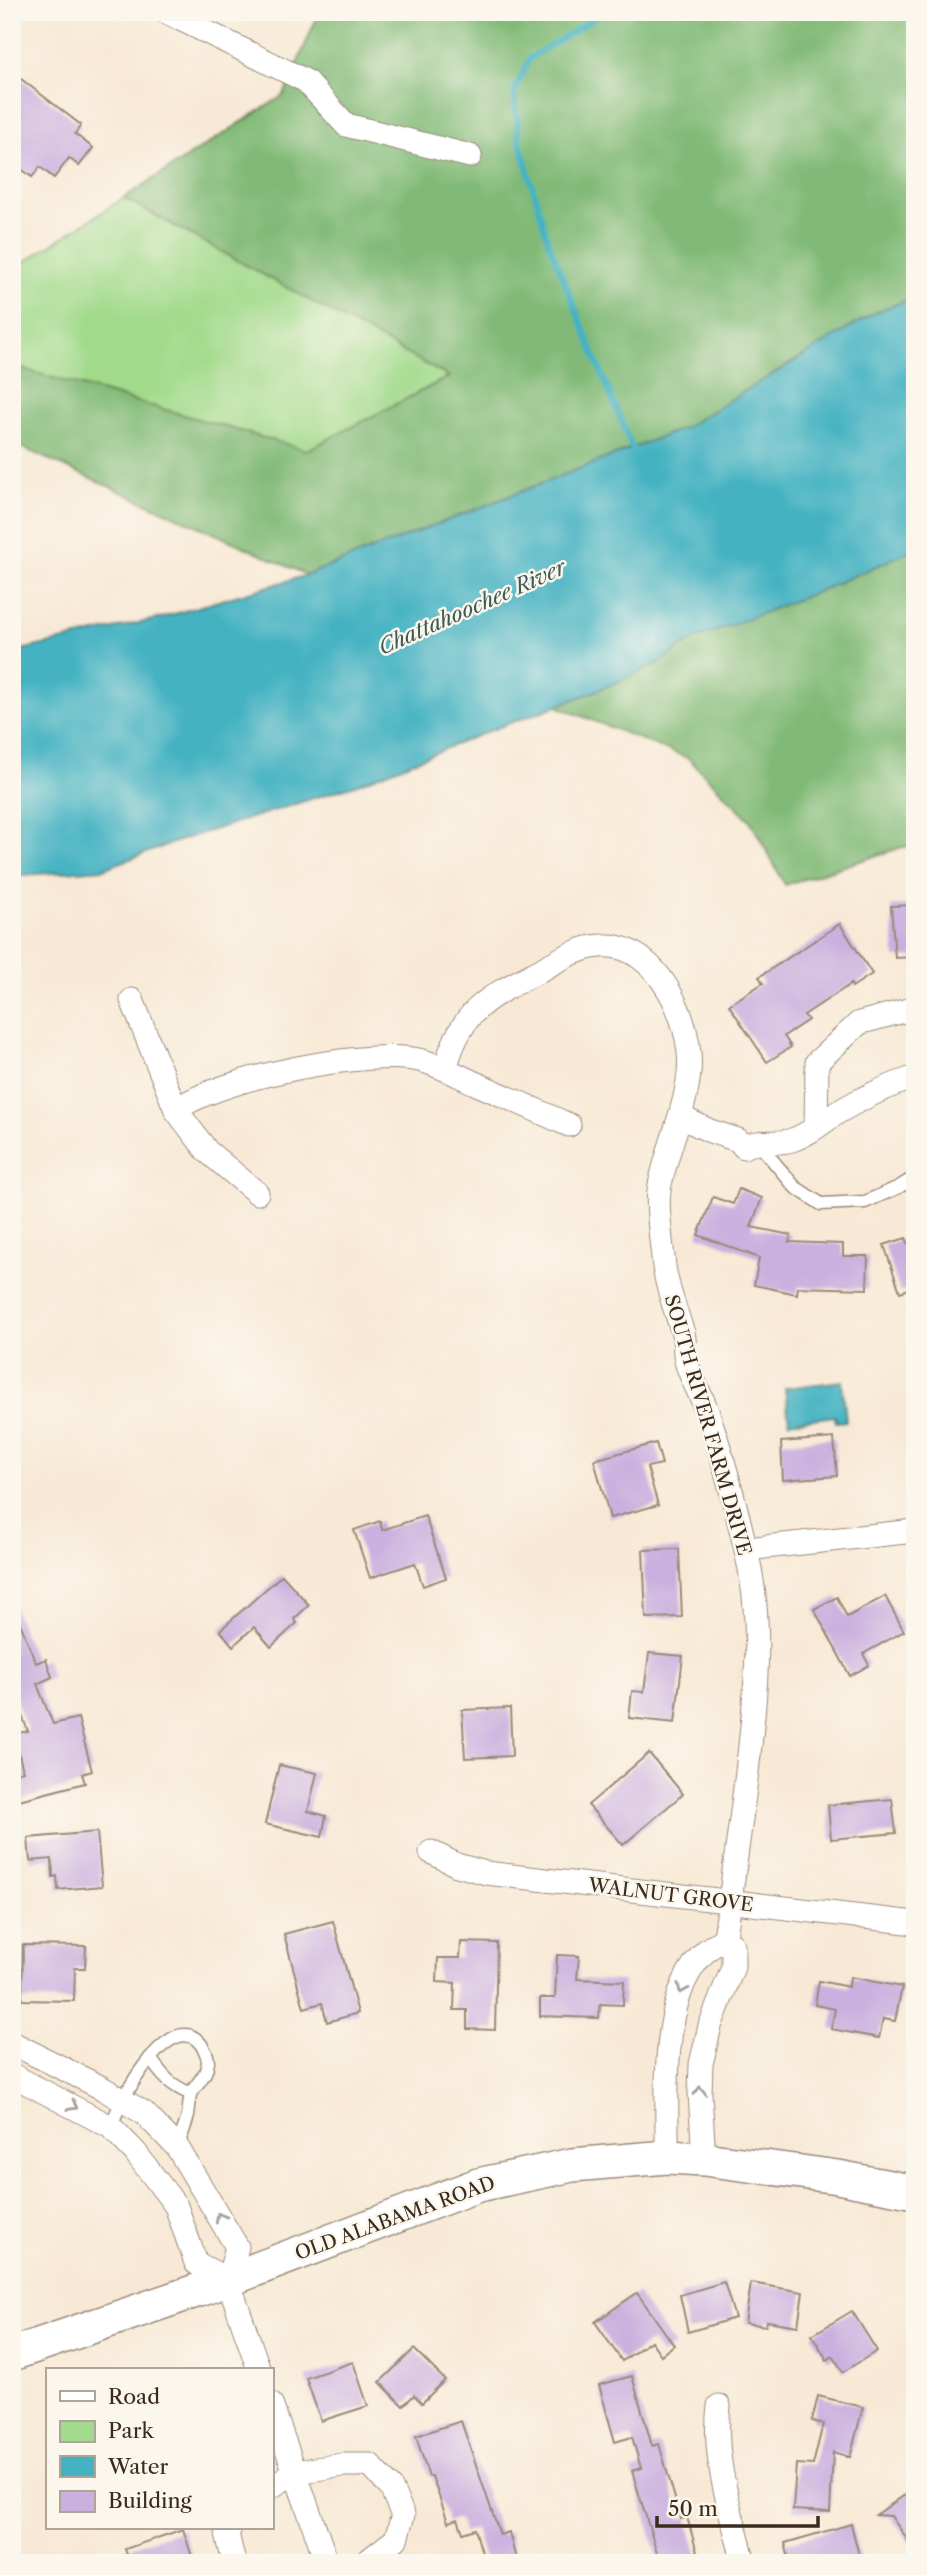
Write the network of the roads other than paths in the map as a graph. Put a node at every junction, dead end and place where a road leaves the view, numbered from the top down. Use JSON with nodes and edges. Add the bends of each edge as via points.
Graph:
{"nodes":[{"id":1,"x":166,"y":12,"type":"edge"},
{"id":2,"x":470,"y":156,"type":"dead end"},
{"id":3,"x":132,"y":1000,"type":"dead end"},
{"id":4,"x":915,"y":1009,"type":"edge"},
{"id":5,"x":445,"y":1069,"type":"junction"},
{"id":6,"x":915,"y":1077,"type":"edge"},
{"id":7,"x":176,"y":1110,"type":"junction"},
{"id":8,"x":681,"y":1117,"type":"junction"},
{"id":9,"x":569,"y":1125,"type":"dead end"},
{"id":10,"x":816,"y":1127,"type":"junction"},
{"id":11,"x":758,"y":1143,"type":"junction"},
{"id":12,"x":915,"y":1177,"type":"edge"},
{"id":13,"x":257,"y":1193,"type":"dead end"},
{"id":14,"x":915,"y":1531,"type":"edge"},
{"id":15,"x":746,"y":1549,"type":"junction"},
{"id":16,"x":430,"y":1852,"type":"dead end"},
{"id":17,"x":730,"y":1902,"type":"junction"},
{"id":18,"x":915,"y":1923,"type":"edge"},
{"id":19,"x":725,"y":1938,"type":"junction"},
{"id":20,"x":12,"y":2043,"type":"edge"},
{"id":21,"x":150,"y":2058,"type":"junction"},
{"id":22,"x":12,"y":2075,"type":"edge"},
{"id":23,"x":191,"y":2094,"type":"junction"},
{"id":24,"x":122,"y":2101,"type":"junction"},
{"id":25,"x":111,"y":2127,"type":"junction"},
{"id":26,"x":177,"y":2147,"type":"junction"},
{"id":27,"x":667,"y":2157,"type":"junction"},
{"id":28,"x":704,"y":2159,"type":"junction"},
{"id":29,"x":203,"y":2188,"type":"junction"},
{"id":30,"x":915,"y":2192,"type":"edge"},
{"id":31,"x":176,"y":2206,"type":"junction"},
{"id":32,"x":228,"y":2280,"type":"junction"},
{"id":33,"x":12,"y":2354,"type":"edge"},
{"id":34,"x":258,"y":2368,"type":"edge"},
{"id":35,"x":719,"y":2406,"type":"dead end"},
{"id":36,"x":273,"y":2410,"type":"edge"},
{"id":37,"x":295,"y":2472,"type":"junction"},
{"id":38,"x":273,"y":2486,"type":"edge"},
{"id":39,"x":229,"y":2530,"type":"edge"},
{"id":40,"x":234,"y":2563,"type":"edge"},
{"id":41,"x":327,"y":2563,"type":"edge"},
{"id":42,"x":365,"y":2563,"type":"edge"},
{"id":43,"x":744,"y":2563,"type":"edge"}],
"edges":[{"from":1,"to":2,"type":"street","via":[[306,81],[346,125]]},
{"from":3,"to":7,"type":"street"},
{"from":4,"to":10,"type":"street","via":[[859,1023],[817,1062]]},
{"from":5,"to":7,"type":"street","via":[[398,1057],[323,1063],[230,1084]]},
{"from":5,"to":8,"type":"street","name":"SOUTH RIVER FARM DRIVE","via":[[461,1027],[489,997],[573,953],[618,946],[649,964],[667,987],[680,1016],[690,1070]]},
{"from":5,"to":9,"type":"street"},
{"from":6,"to":10,"type":"street","via":[[861,1099]]},
{"from":7,"to":13,"type":"street","via":[[207,1151]]},
{"from":8,"to":11,"type":"street","via":[[744,1147]]},
{"from":8,"to":15,"type":"street","name":"SOUTH RIVER FARM DRIVE","via":[[658,1192],[664,1269],[685,1337],[685,1361],[707,1412]]},
{"from":10,"to":11,"type":"street","via":[[792,1140]]},
{"from":11,"to":12,"type":"lane","via":[[795,1187],[821,1204],[865,1202]]},
{"from":14,"to":15,"type":"street"},
{"from":15,"to":17,"type":"street","name":"SOUTH RIVER FARM DRIVE","via":[[758,1678]]},
{"from":16,"to":17,"type":"street","name":"WALNUT GROVE","via":[[486,1873]]},
{"from":17,"to":18,"type":"street","name":"WALNUT GROVE"},
{"from":17,"to":19,"type":"street","name":"SOUTH RIVER FARM DRIVE"},
{"from":19,"to":27,"type":"street","one_way":true,"via":[[694,1965],[673,2013]]},
{"from":28,"to":19,"type":"street","name":"SOUTH RIVER FARM DRIVE","one_way":true,"via":[[701,2064],[733,1967],[733,1945]]},
{"from":20,"to":24,"type":"street"},
{"from":21,"to":23,"type":"lane","via":[[174,2087]]},
{"from":21,"to":23,"type":"lane","via":[[173,2037],[193,2037],[209,2060]]},
{"from":21,"to":24,"type":"lane"},
{"from":22,"to":25,"type":"street","one_way":true},
{"from":23,"to":26,"type":"lane"},
{"from":24,"to":25,"type":"lane"},
{"from":24,"to":26,"type":"street","via":[[144,2113]]},
{"from":25,"to":31,"type":"street"},
{"from":26,"to":29,"type":"street"},
{"from":27,"to":28,"type":"main road","name":"OLD ALABAMA ROAD"},
{"from":27,"to":32,"type":"main road","name":"OLD ALABAMA ROAD","via":[[572,2165],[478,2185]]},
{"from":28,"to":30,"type":"main road","name":"OLD ALABAMA ROAD"},
{"from":29,"to":31,"type":"street"},
{"from":32,"to":29,"type":"street","one_way":true,"via":[[237,2247]]},
{"from":31,"to":32,"type":"street","via":[[196,2263]]},
{"from":32,"to":33,"type":"main road","name":"OLD ALABAMA ROAD"},
{"from":32,"to":34,"type":"street"},
{"from":35,"to":43,"type":"street","via":[[717,2452]]},
{"from":36,"to":37,"type":"street"},
{"from":37,"to":38,"type":"street"},
{"from":37,"to":41,"type":"street"},
{"from":37,"to":42,"type":"street","via":[[370,2465],[391,2488],[403,2515],[396,2539]]},
{"from":39,"to":40,"type":"street"}]}
